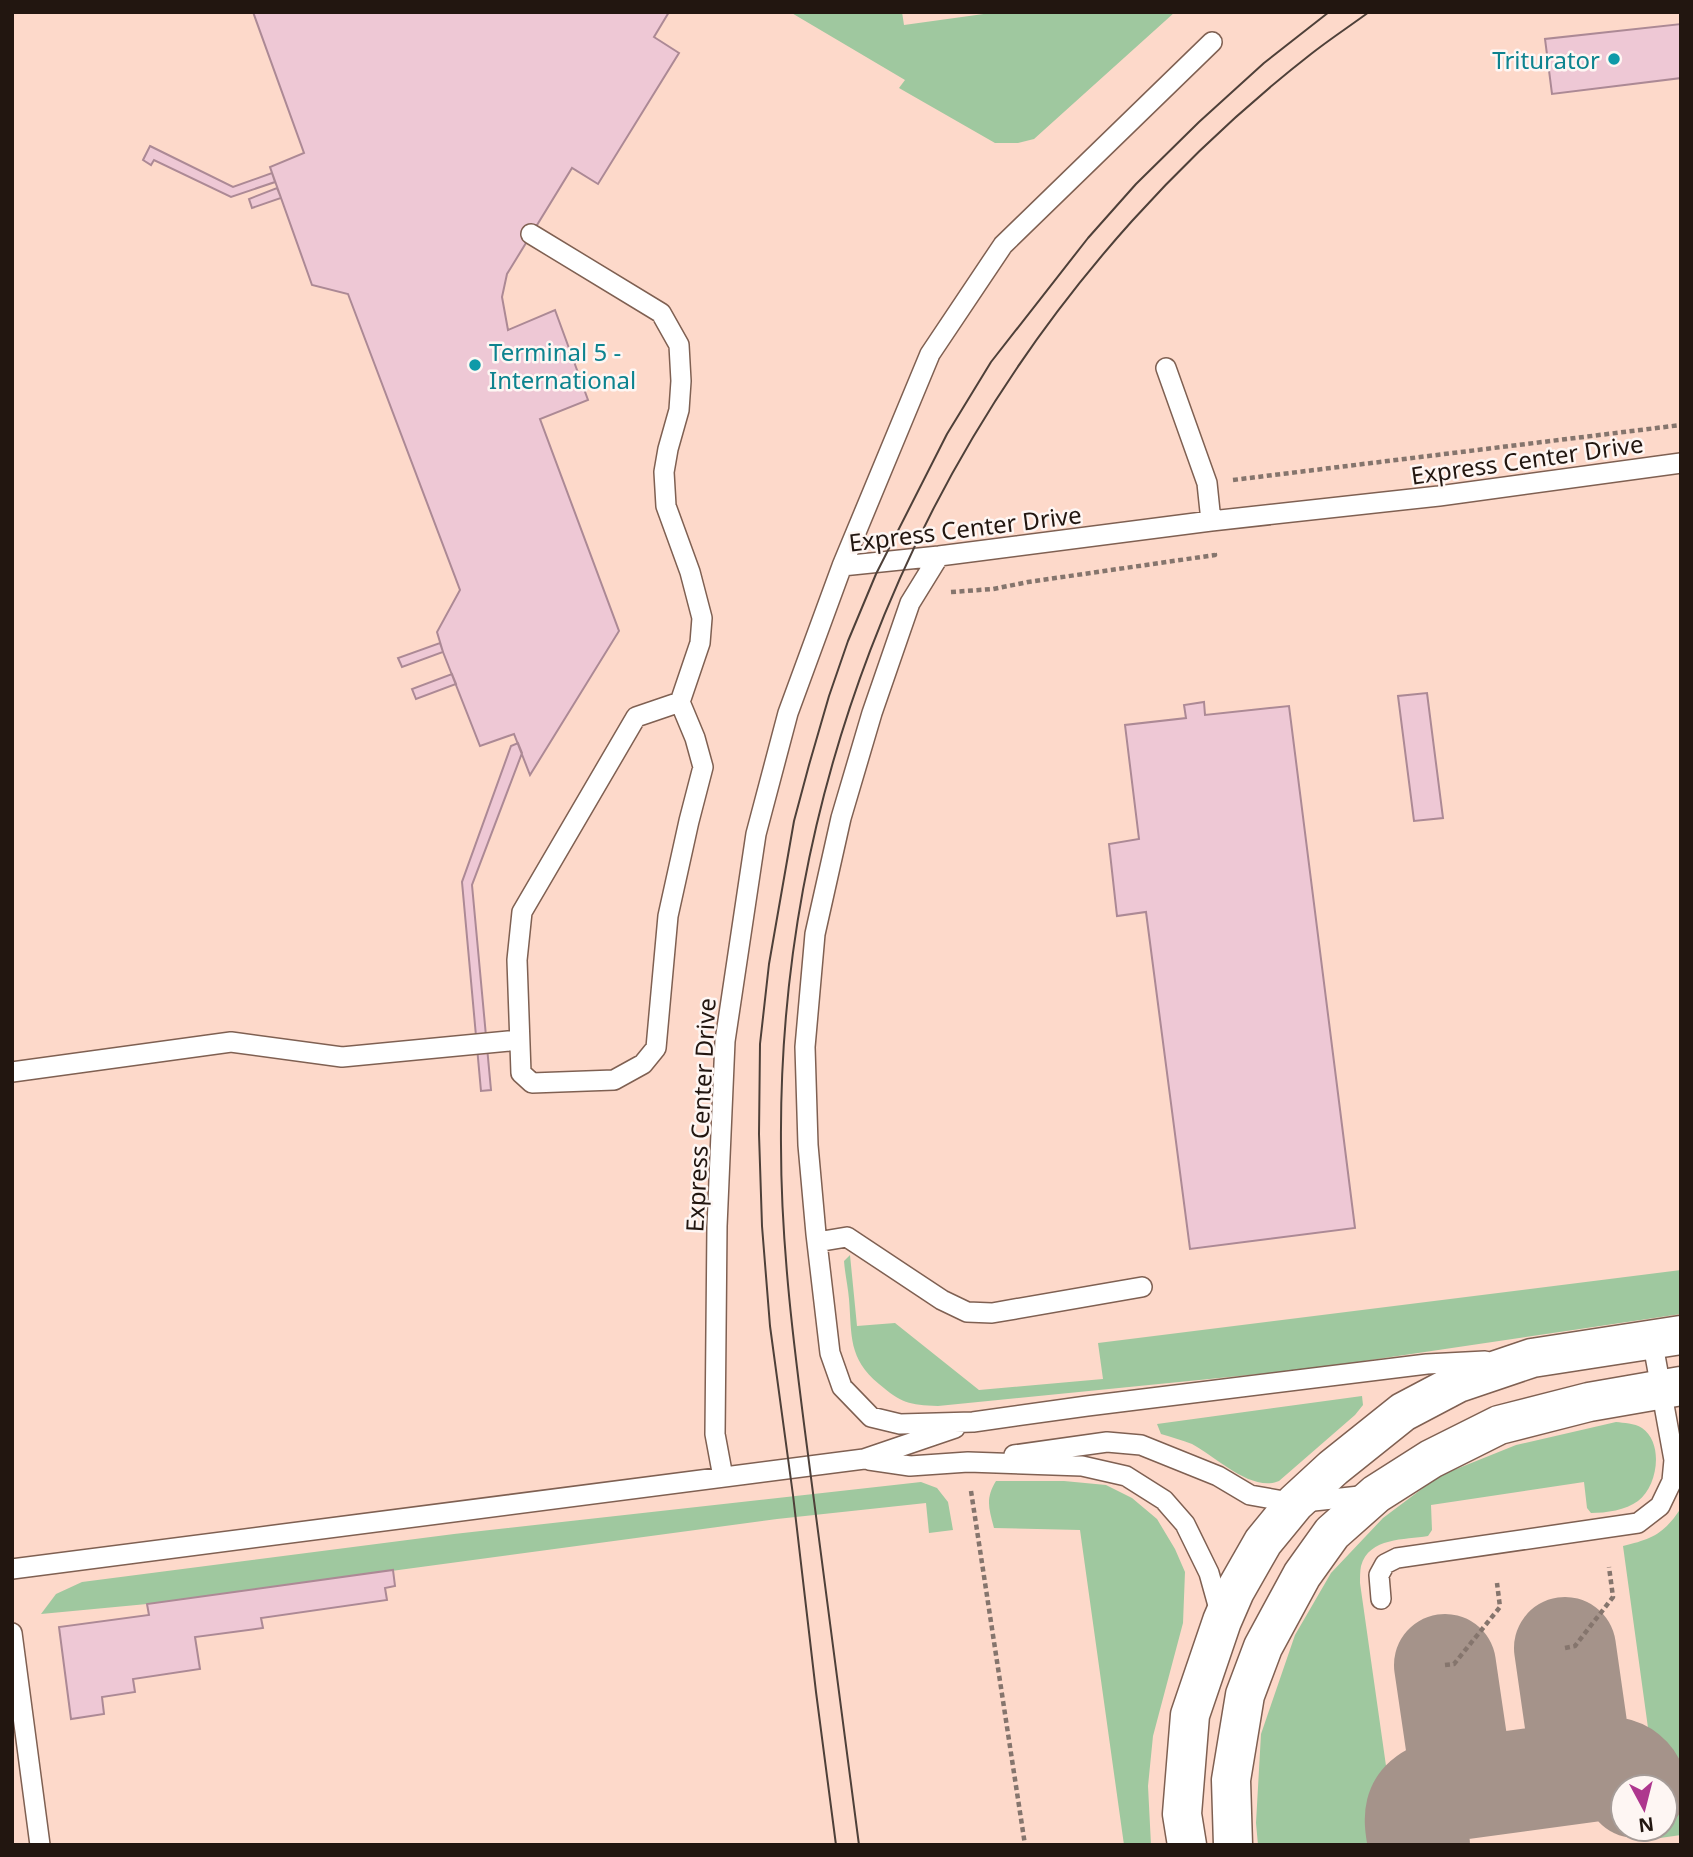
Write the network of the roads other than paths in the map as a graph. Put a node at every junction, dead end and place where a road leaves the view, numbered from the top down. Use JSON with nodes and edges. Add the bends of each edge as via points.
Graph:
{"nodes":[{"id":1,"x":1212,"y":42,"type":"dead end"},
{"id":2,"x":531,"y":234,"type":"dead end"},
{"id":3,"x":1166,"y":368,"type":"dead end"},
{"id":4,"x":1681,"y":463,"type":"edge"},
{"id":5,"x":1211,"y":521,"type":"junction"},
{"id":6,"x":939,"y":556,"type":"junction"},
{"id":7,"x":842,"y":566,"type":"junction"},
{"id":8,"x":680,"y":702,"type":"junction"},
{"id":9,"x":519,"y":1040,"type":"junction"},
{"id":10,"x":12,"y":1072,"type":"edge"},
{"id":11,"x":817,"y":1242,"type":"junction"},
{"id":12,"x":1142,"y":1287,"type":"dead end"},
{"id":13,"x":1666,"y":1337,"type":"edge"},
{"id":14,"x":1532,"y":1358,"type":"junction"},
{"id":15,"x":1671,"y":1388,"type":"edge"},
{"id":16,"x":973,"y":1422,"type":"junction"},
{"id":17,"x":863,"y":1459,"type":"junction"},
{"id":18,"x":968,"y":1462,"type":"junction"},
{"id":19,"x":723,"y":1477,"type":"junction"},
{"id":20,"x":1376,"y":1494,"type":"junction"},
{"id":21,"x":1294,"y":1503,"type":"junction"},
{"id":22,"x":12,"y":1569,"type":"edge"},
{"id":23,"x":1381,"y":1599,"type":"dead end"},
{"id":24,"x":1222,"y":1621,"type":"junction"},
{"id":25,"x":12,"y":1633,"type":"edge"},
{"id":26,"x":40,"y":1845,"type":"edge"},
{"id":27,"x":1186,"y":1845,"type":"edge"},
{"id":28,"x":1233,"y":1845,"type":"edge"}],
"edges":[{"from":1,"to":7,"type":"lane","via":[[1003,246],[930,354]]},
{"from":2,"to":8,"type":"lane","via":[[662,313],[678,345],[680,410],[664,472],[666,506],[702,618],[700,643]]},
{"from":3,"to":5,"type":"lane","via":[[1207,483]]},
{"from":4,"to":5,"type":"lane","name":"Express Center Drive"},
{"from":5,"to":6,"type":"lane","name":"Express Center Drive"},
{"from":6,"to":7,"type":"lane","name":"Express Center Drive"},
{"from":6,"to":11,"type":"lane","via":[[910,603],[872,713],[841,818],[815,934],[805,1046]]},
{"from":7,"to":19,"type":"lane","name":"Express Center Drive","via":[[788,713],[756,834],[725,1041],[715,1434]]},
{"from":8,"to":9,"type":"lane","via":[[636,717],[522,912],[517,960]]},
{"from":8,"to":9,"type":"lane","via":[[704,767],[668,916],[656,1048],[643,1065],[614,1080],[532,1083],[521,1073]]},
{"from":9,"to":10,"type":"lane","via":[[342,1057],[231,1042]]},
{"from":11,"to":12,"type":"lane","via":[[847,1237],[967,1312],[992,1312]]},
{"from":11,"to":16,"type":"lane","via":[[830,1353],[842,1387],[871,1417],[900,1424]]},
{"from":13,"to":14,"type":"street"},
{"from":13,"to":15,"type":"lane"},
{"from":14,"to":16,"type":"lane","via":[[1427,1364]]},
{"from":14,"to":21,"type":"street","via":[[1458,1383],[1403,1412]]},
{"from":15,"to":20,"type":"street","via":[[1589,1402],[1499,1425],[1431,1459]]},
{"from":15,"to":23,"type":"lane","via":[[1672,1482],[1660,1506],[1638,1523],[1397,1558],[1385,1564],[1379,1575]]},
{"from":16,"to":17,"type":"lane"},
{"from":17,"to":18,"type":"lane","via":[[910,1466]]},
{"from":17,"to":19,"type":"lane"},
{"from":18,"to":21,"type":"lane","via":[[1107,1442],[1141,1446],[1218,1476],[1250,1495]]},
{"from":18,"to":24,"type":"lane","via":[[1082,1466],[1126,1476],[1164,1500],[1185,1524],[1209,1573]]},
{"from":19,"to":22,"type":"lane"},
{"from":20,"to":21,"type":"lane"},
{"from":20,"to":28,"type":"street","via":[[1332,1533],[1263,1647],[1245,1695],[1231,1780]]},
{"from":21,"to":24,"type":"street","via":[[1263,1542]]},
{"from":24,"to":27,"type":"street","via":[[1190,1715],[1182,1814]]},
{"from":25,"to":26,"type":"lane"}]}
